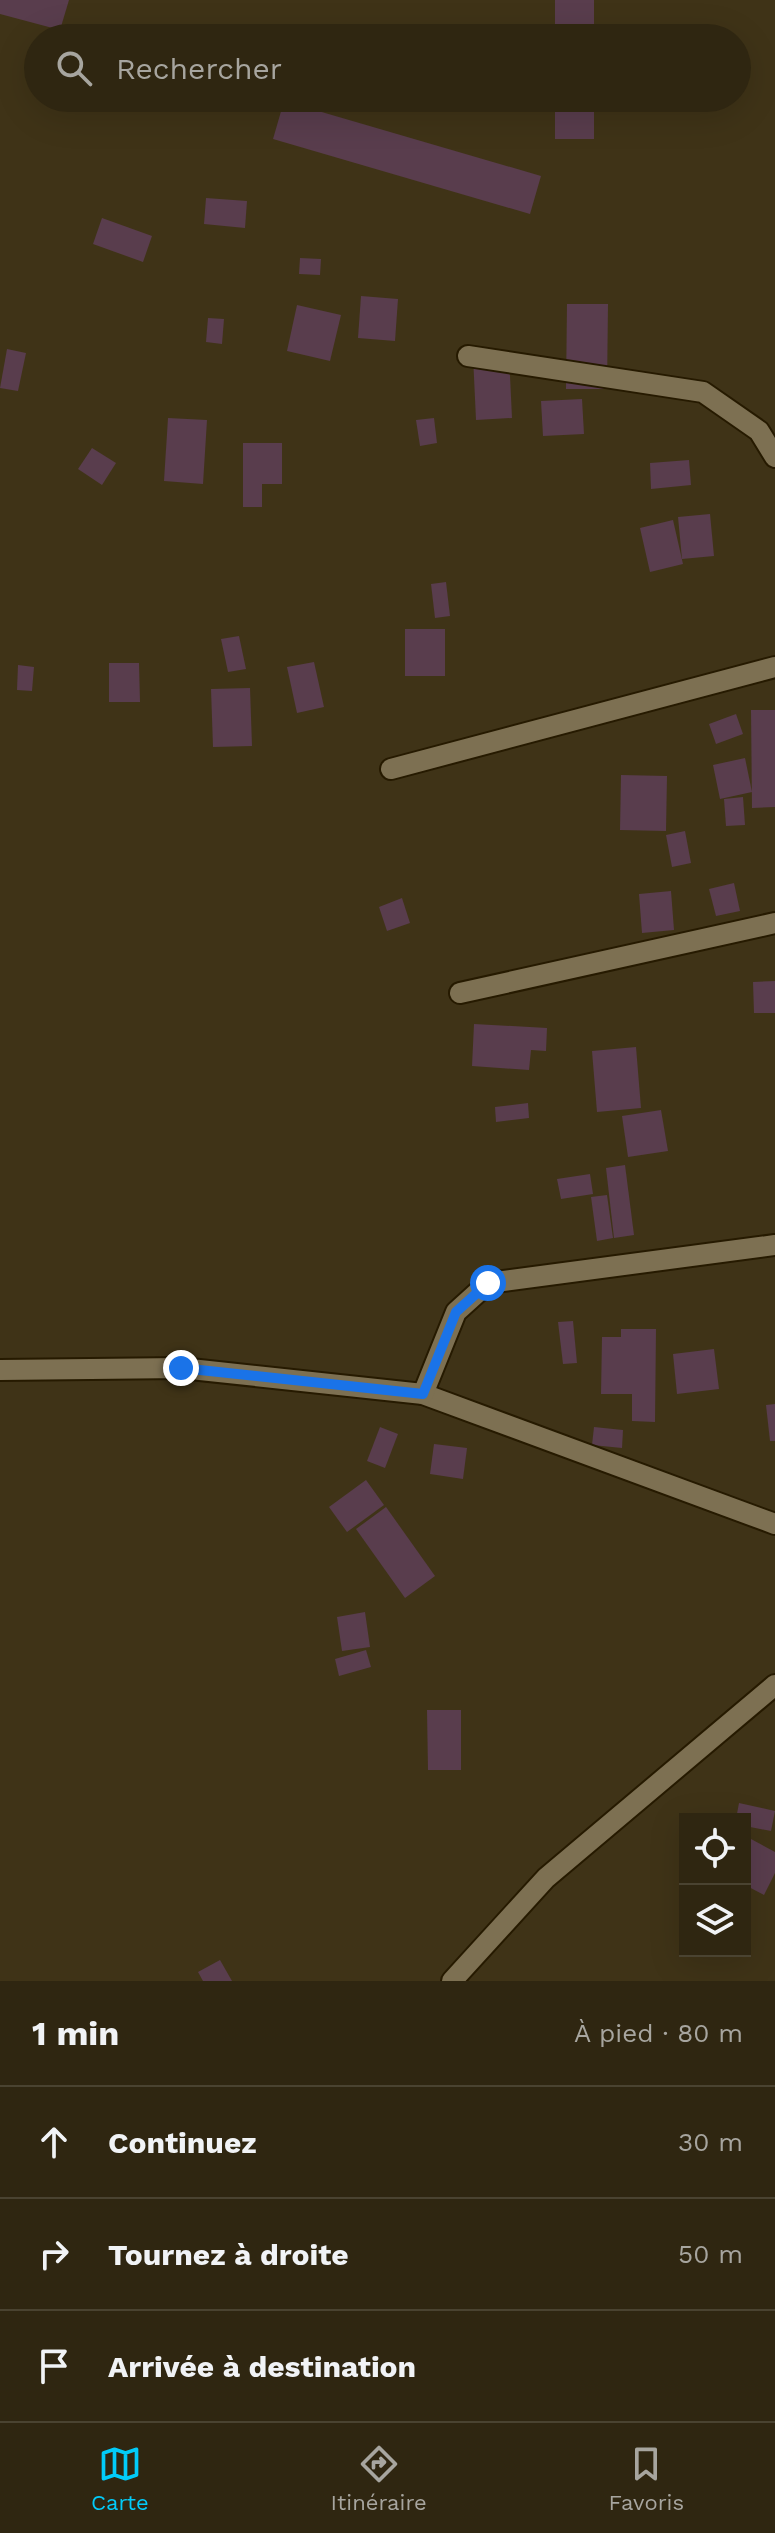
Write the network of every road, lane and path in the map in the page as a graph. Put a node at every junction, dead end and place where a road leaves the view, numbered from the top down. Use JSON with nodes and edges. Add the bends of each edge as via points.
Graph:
{"nodes":[{"id":1,"x":468,"y":356,"type":"dead end"},
{"id":2,"x":775,"y":457,"type":"edge"},
{"id":3,"x":775,"y":667,"type":"edge"},
{"id":4,"x":391,"y":769,"type":"dead end"},
{"id":5,"x":775,"y":923,"type":"edge"},
{"id":6,"x":460,"y":993,"type":"dead end"},
{"id":7,"x":775,"y":1245,"type":"edge"},
{"id":8,"x":0,"y":1370,"type":"edge"},
{"id":9,"x":423,"y":1394,"type":"junction"},
{"id":10,"x":775,"y":1524,"type":"edge"},
{"id":11,"x":775,"y":1685,"type":"edge"},
{"id":12,"x":452,"y":1981,"type":"edge"}],
"edges":[{"from":1,"to":2,"type":"street","via":[[703,392],[759,431]]},
{"from":3,"to":4,"type":"street"},
{"from":5,"to":6,"type":"street"},
{"from":7,"to":9,"type":"street","via":[[488,1283],[456,1312]]},
{"from":8,"to":9,"type":"street","via":[[181,1368]]},
{"from":9,"to":10,"type":"street"},
{"from":11,"to":12,"type":"street","via":[[546,1878]]}]}
